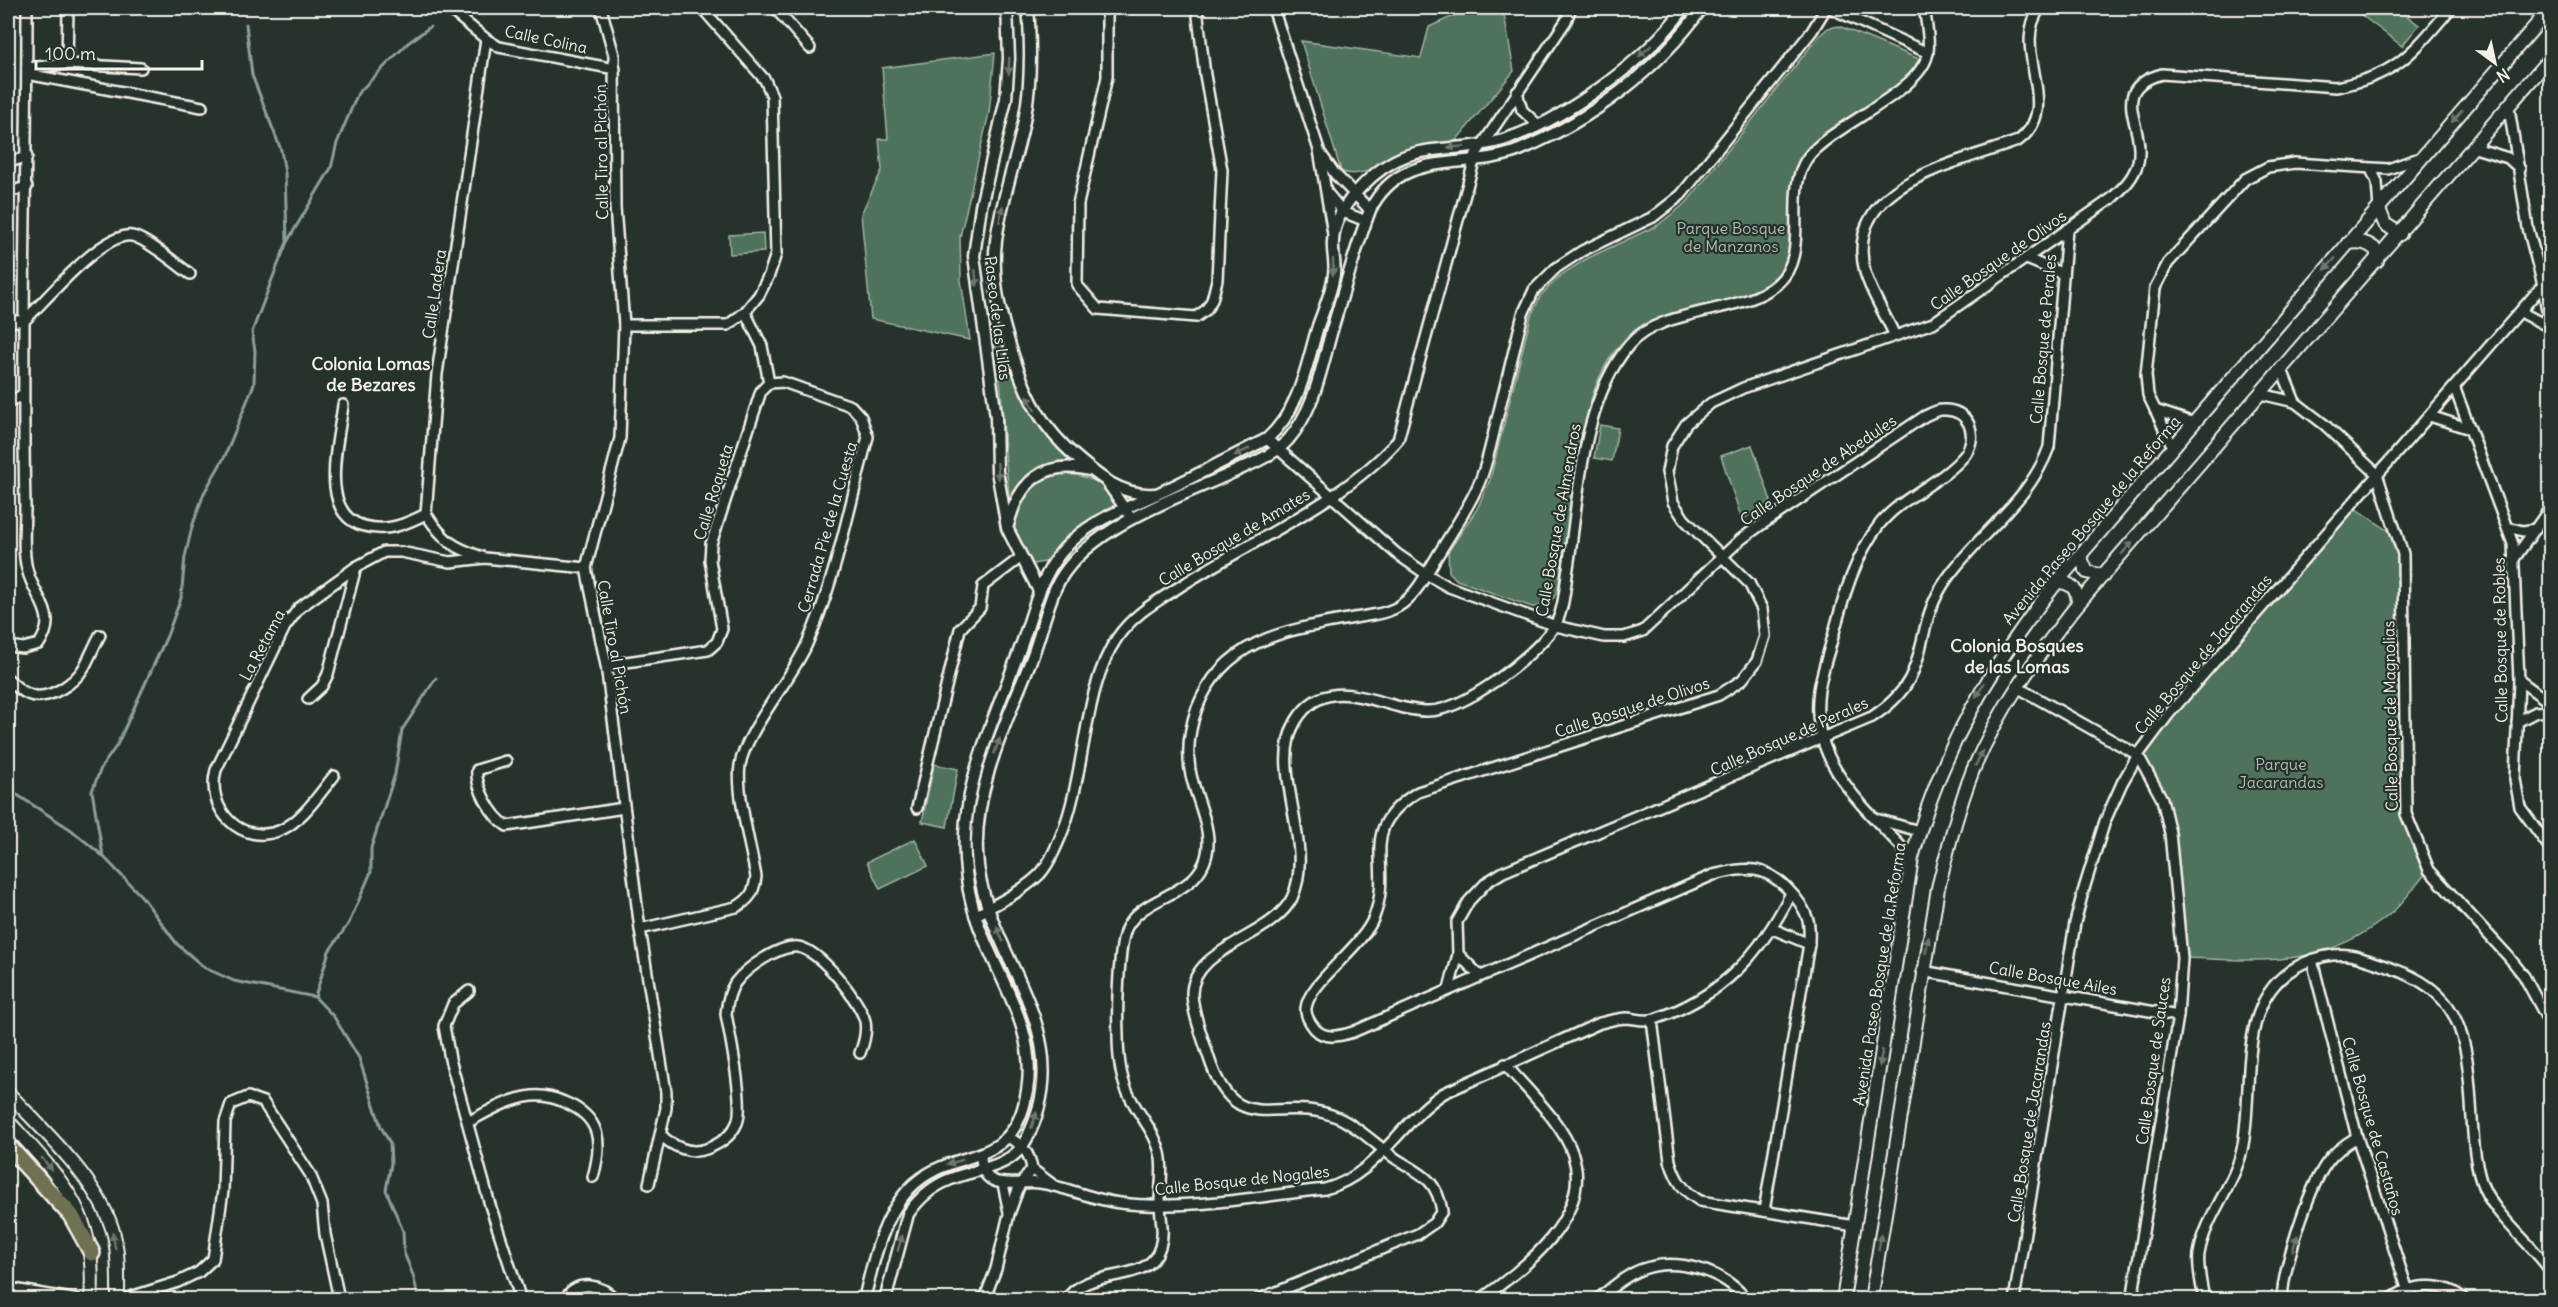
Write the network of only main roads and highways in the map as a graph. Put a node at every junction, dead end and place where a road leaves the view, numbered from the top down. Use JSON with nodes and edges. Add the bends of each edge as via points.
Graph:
{"nodes":[{"id":1,"x":2550,"y":9,"type":"edge"},
{"id":2,"x":2550,"y":58,"type":"edge"},
{"id":3,"x":2379,"y":209,"type":"junction"},
{"id":4,"x":2400,"y":234,"type":"junction"},
{"id":5,"x":2348,"y":243,"type":"junction"},
{"id":6,"x":2377,"y":261,"type":"junction"},
{"id":7,"x":2080,"y":556,"type":"junction"},
{"id":8,"x":2103,"y":576,"type":"junction"},
{"id":9,"x":2057,"y":582,"type":"junction"},
{"id":10,"x":2078,"y":604,"type":"junction"},
{"id":11,"x":8,"y":1093,"type":"edge"},
{"id":12,"x":8,"y":1121,"type":"edge"},
{"id":13,"x":8,"y":1146,"type":"edge"},
{"id":14,"x":92,"y":1253,"type":"junction"},
{"id":15,"x":91,"y":1299,"type":"edge"},
{"id":16,"x":119,"y":1299,"type":"edge"},
{"id":17,"x":1843,"y":1299,"type":"edge"},
{"id":18,"x":1871,"y":1299,"type":"edge"}],
"edges":[{"from":1,"to":3,"type":"main road","name":"Avenida Paseo Bosque de la Reforma","one_way":true},
{"from":2,"to":4,"type":"main road"},
{"from":3,"to":4,"type":"main road","via":[[2385,224]]},
{"from":3,"to":5,"type":"main road","name":"Avenida Paseo Bosque de la Reforma"},
{"from":4,"to":6,"type":"main road"},
{"from":5,"to":6,"type":"main road","via":[[2370,244],[2377,251]]},
{"from":5,"to":7,"type":"main road","name":"Avenida Paseo Bosque de la Reforma","one_way":true},
{"from":8,"to":6,"type":"main road","one_way":true},
{"from":7,"to":8,"type":"main road","via":[[2087,572]]},
{"from":7,"to":9,"type":"main road","name":"Avenida Paseo Bosque de la Reforma"},
{"from":8,"to":10,"type":"main road"},
{"from":9,"to":10,"type":"main road","via":[[2073,587]]},
{"from":9,"to":17,"type":"main road","name":"Avenida Paseo Bosque de la Reforma","one_way":true,"via":[[2006,648],[1970,707],[1919,831]]},
{"from":18,"to":10,"type":"main road","one_way":true,"via":[[1922,972],[1954,825],[1973,770],[1995,724]]},
{"from":16,"to":11,"type":"main road","one_way":true,"via":[[114,1234],[100,1205],[78,1167]]},
{"from":12,"to":14,"type":"main road","one_way":true,"via":[[71,1195]]},
{"from":13,"to":14,"type":"highway","via":[[71,1215]]},
{"from":14,"to":15,"type":"main road"}]}
